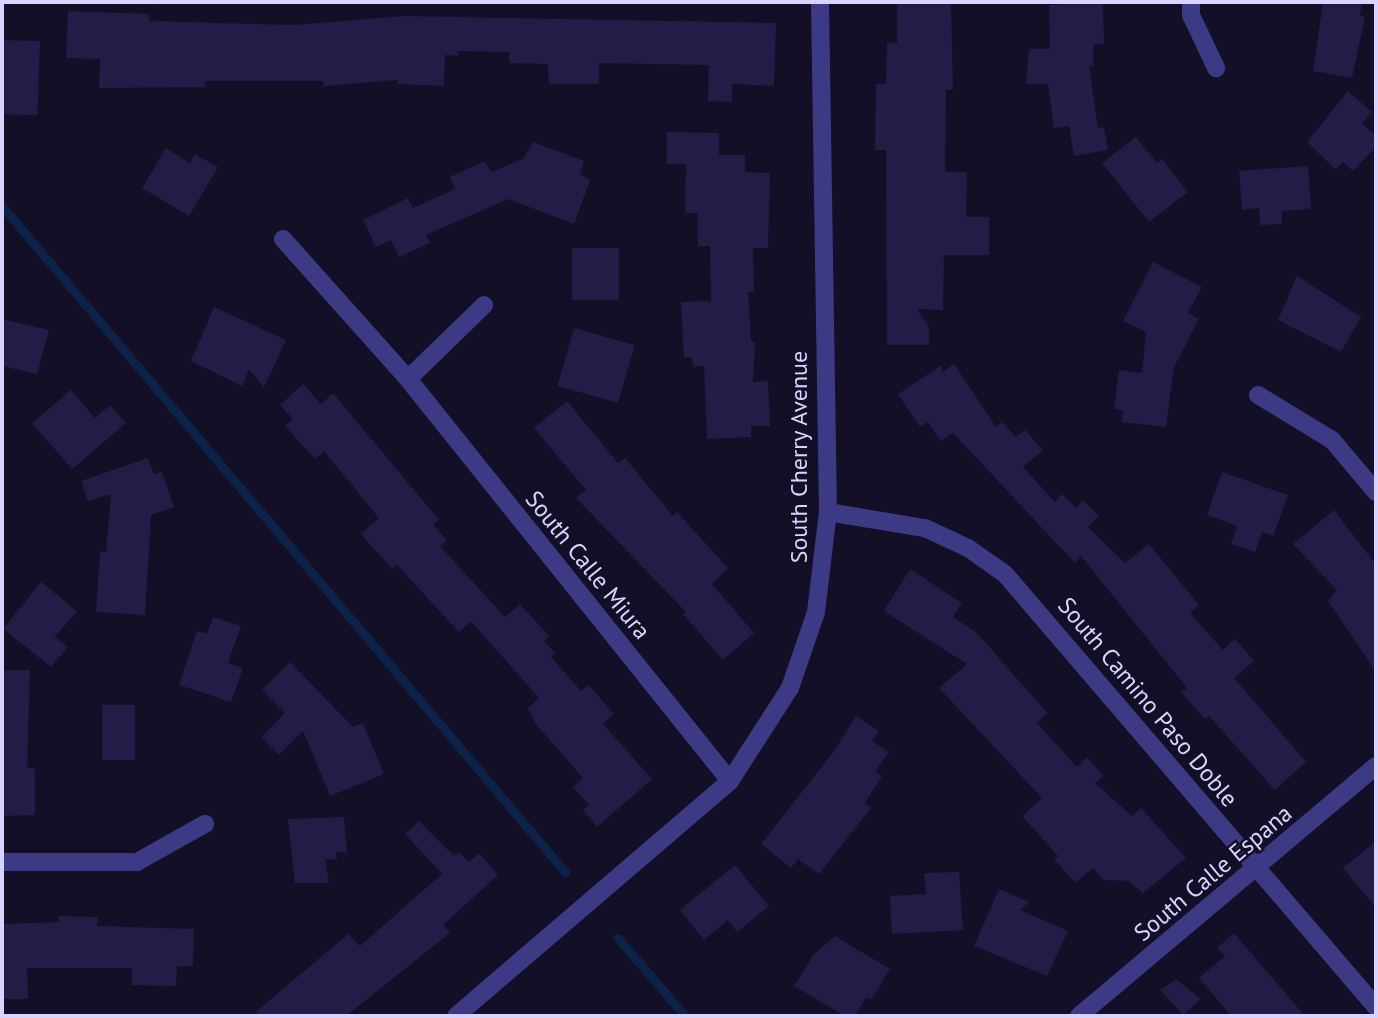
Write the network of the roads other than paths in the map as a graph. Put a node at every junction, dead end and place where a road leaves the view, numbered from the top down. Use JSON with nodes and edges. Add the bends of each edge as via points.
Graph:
{"nodes":[{"id":1,"x":820,"y":2,"type":"edge"},
{"id":2,"x":1191,"y":2,"type":"edge"},
{"id":3,"x":1216,"y":68,"type":"dead end"},
{"id":4,"x":283,"y":239,"type":"dead end"},
{"id":5,"x":484,"y":305,"type":"dead end"},
{"id":6,"x":408,"y":379,"type":"junction"},
{"id":7,"x":1258,"y":396,"type":"dead end"},
{"id":8,"x":1376,"y":492,"type":"edge"},
{"id":9,"x":828,"y":512,"type":"junction"},
{"id":10,"x":1376,"y":766,"type":"edge"},
{"id":11,"x":730,"y":781,"type":"junction"},
{"id":12,"x":205,"y":824,"type":"dead end"},
{"id":13,"x":2,"y":862,"type":"edge"},
{"id":14,"x":1257,"y":868,"type":"junction"},
{"id":15,"x":1376,"y":1007,"type":"edge"},
{"id":16,"x":456,"y":1016,"type":"edge"},
{"id":17,"x":1079,"y":1016,"type":"edge"}],
"edges":[{"from":1,"to":9,"type":"street","name":"South Cherry Avenue"},
{"from":2,"to":3,"type":"street","via":[[1191,15]]},
{"from":4,"to":6,"type":"street","name":"South Calle Miura"},
{"from":5,"to":6,"type":"street"},
{"from":6,"to":11,"type":"street","name":"South Calle Miura"},
{"from":7,"to":8,"type":"street","via":[[1332,440]]},
{"from":9,"to":11,"type":"street","name":"South Cherry Avenue","via":[[816,612],[790,688]]},
{"from":9,"to":14,"type":"street","name":"South Camino Paso Doble","via":[[925,528],[968,548],[1005,574]]},
{"from":10,"to":14,"type":"street","name":"South Calle Espana"},
{"from":11,"to":16,"type":"street","name":"South Cherry Avenue"},
{"from":12,"to":13,"type":"street","via":[[137,862]]},
{"from":14,"to":15,"type":"street","name":"South Camino Paso Doble"},
{"from":14,"to":17,"type":"street","name":"South Calle Espana"}]}
